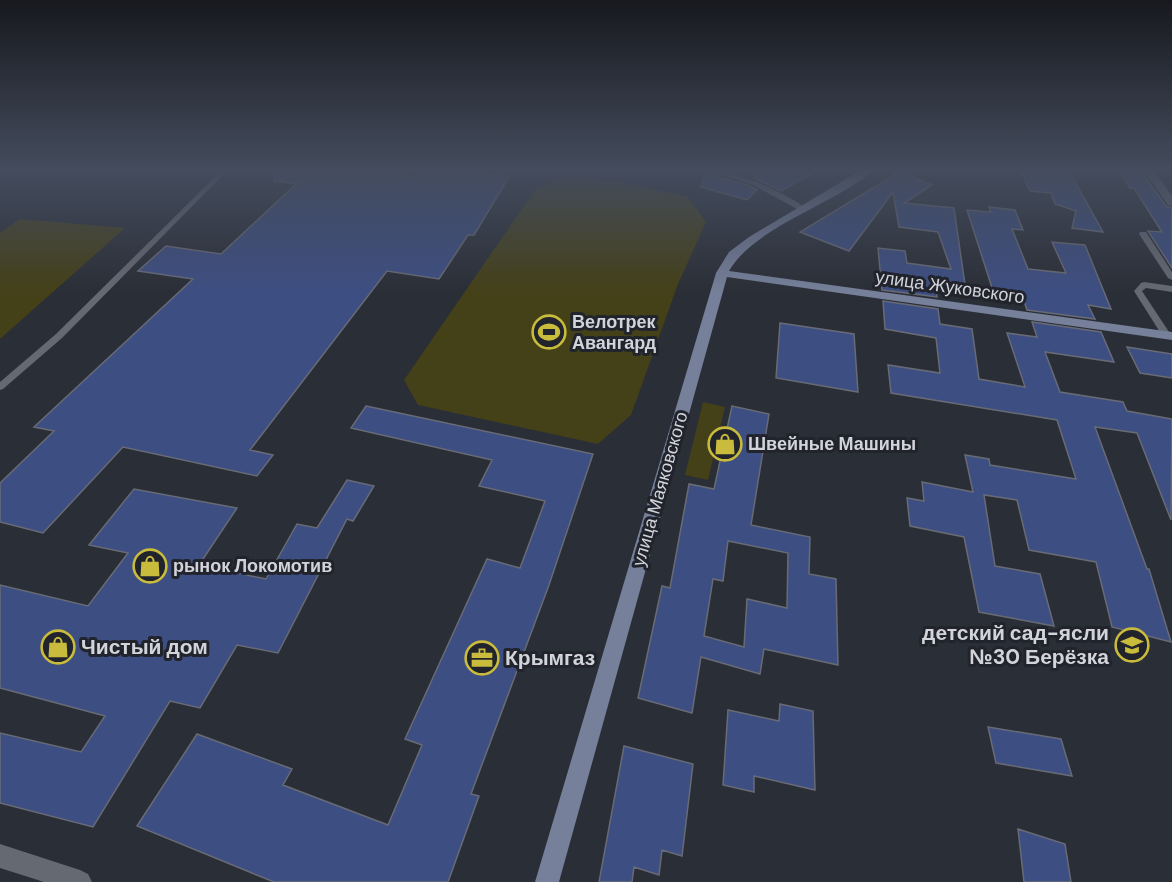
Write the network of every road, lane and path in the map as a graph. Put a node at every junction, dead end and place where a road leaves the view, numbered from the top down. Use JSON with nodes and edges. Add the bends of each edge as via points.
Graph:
{"nodes":[{"id":1,"x":185,"y":210,"type":"edge"},
{"id":2,"x":799,"y":210,"type":"edge"},
{"id":3,"x":1143,"y":234,"type":"dead end"},
{"id":4,"x":722,"y":273,"type":"junction"},
{"id":5,"x":1172,"y":278,"type":"edge"},
{"id":6,"x":1172,"y":289,"type":"edge"},
{"id":7,"x":1169,"y":336,"type":"edge"},
{"id":8,"x":0,"y":387,"type":"edge"},
{"id":9,"x":0,"y":856,"type":"edge"},
{"id":10,"x":80,"y":882,"type":"edge"},
{"id":11,"x":547,"y":882,"type":"edge"}],
"edges":[{"from":1,"to":8,"type":"lane","via":[[59,336]]},
{"from":2,"to":4,"type":"main road","name":"улица Маяковского","via":[[733,254]]},
{"from":3,"to":5,"type":"lane"},
{"from":4,"to":7,"type":"main road","name":"улица Жуковского"},
{"from":4,"to":11,"type":"main road","name":"улица Маяковского"},
{"from":6,"to":7,"type":"lane","via":[[1144,285],[1138,291]]},
{"from":9,"to":10,"type":"street"}]}
